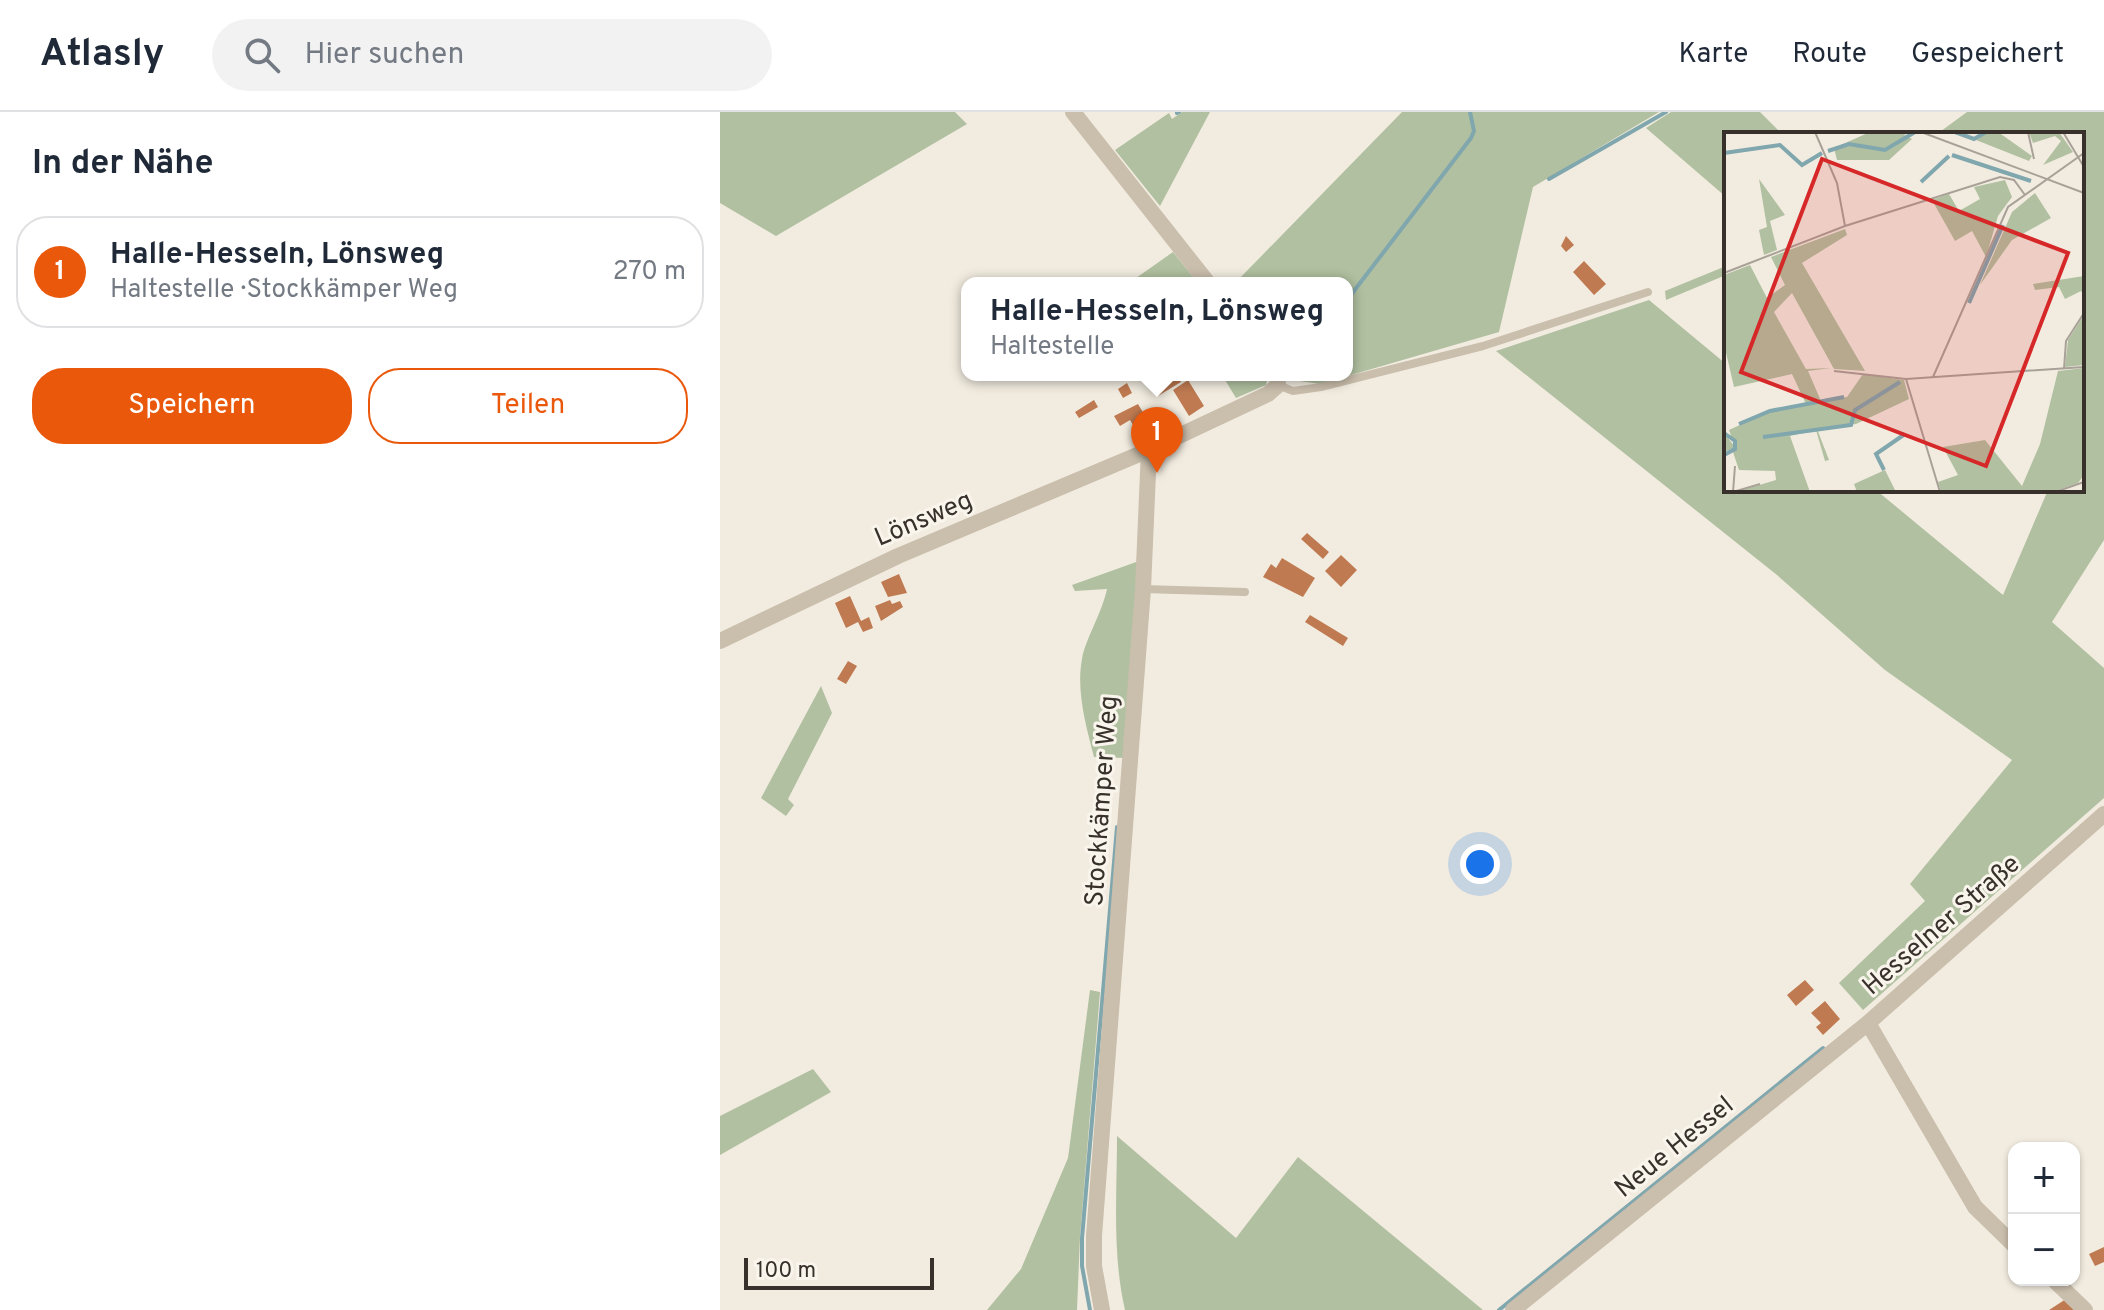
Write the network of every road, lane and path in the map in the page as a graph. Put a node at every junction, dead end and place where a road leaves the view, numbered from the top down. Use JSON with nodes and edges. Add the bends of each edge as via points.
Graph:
{"nodes":[{"id":1,"x":1073,"y":112,"type":"edge"},
{"id":2,"x":1203,"y":277,"type":"edge"},
{"id":3,"x":1648,"y":292,"type":"dead end"},
{"id":4,"x":1353,"y":379,"type":"edge"},
{"id":5,"x":1277,"y":381,"type":"edge"},
{"id":6,"x":1279,"y":381,"type":"edge"},
{"id":7,"x":1345,"y":381,"type":"edge"},
{"id":8,"x":1149,"y":450,"type":"junction"},
{"id":9,"x":1143,"y":589,"type":"junction"},
{"id":10,"x":1245,"y":592,"type":"dead end"},
{"id":11,"x":720,"y":641,"type":"edge"},
{"id":12,"x":2104,"y":814,"type":"edge"},
{"id":13,"x":1868,"y":1023,"type":"junction"},
{"id":14,"x":2008,"y":1239,"type":"edge"},
{"id":15,"x":2060,"y":1286,"type":"edge"},
{"id":16,"x":1102,"y":1310,"type":"edge"},
{"id":17,"x":1513,"y":1310,"type":"edge"},
{"id":18,"x":2085,"y":1310,"type":"edge"}],
"edges":[{"from":1,"to":2,"type":"street"},
{"from":3,"to":4,"type":"lane","via":[[1483,346]]},
{"from":5,"to":8,"type":"street","via":[[1268,394]]},
{"from":6,"to":7,"type":"lane","via":[[1293,391]]},
{"from":8,"to":9,"type":"street","name":"Stockkämper Weg"},
{"from":8,"to":11,"type":"street","name":"Lönsweg","via":[[898,556]]},
{"from":9,"to":10,"type":"lane"},
{"from":9,"to":16,"type":"street","name":"Stockkämper Weg","via":[[1094,1236]]},
{"from":12,"to":13,"type":"street","name":"Hesselner Straße"},
{"from":13,"to":14,"type":"street","name":"Hesselner Straße","via":[[1975,1207]]},
{"from":13,"to":17,"type":"street","name":"Neue Hessel"},
{"from":15,"to":18,"type":"street"}]}
